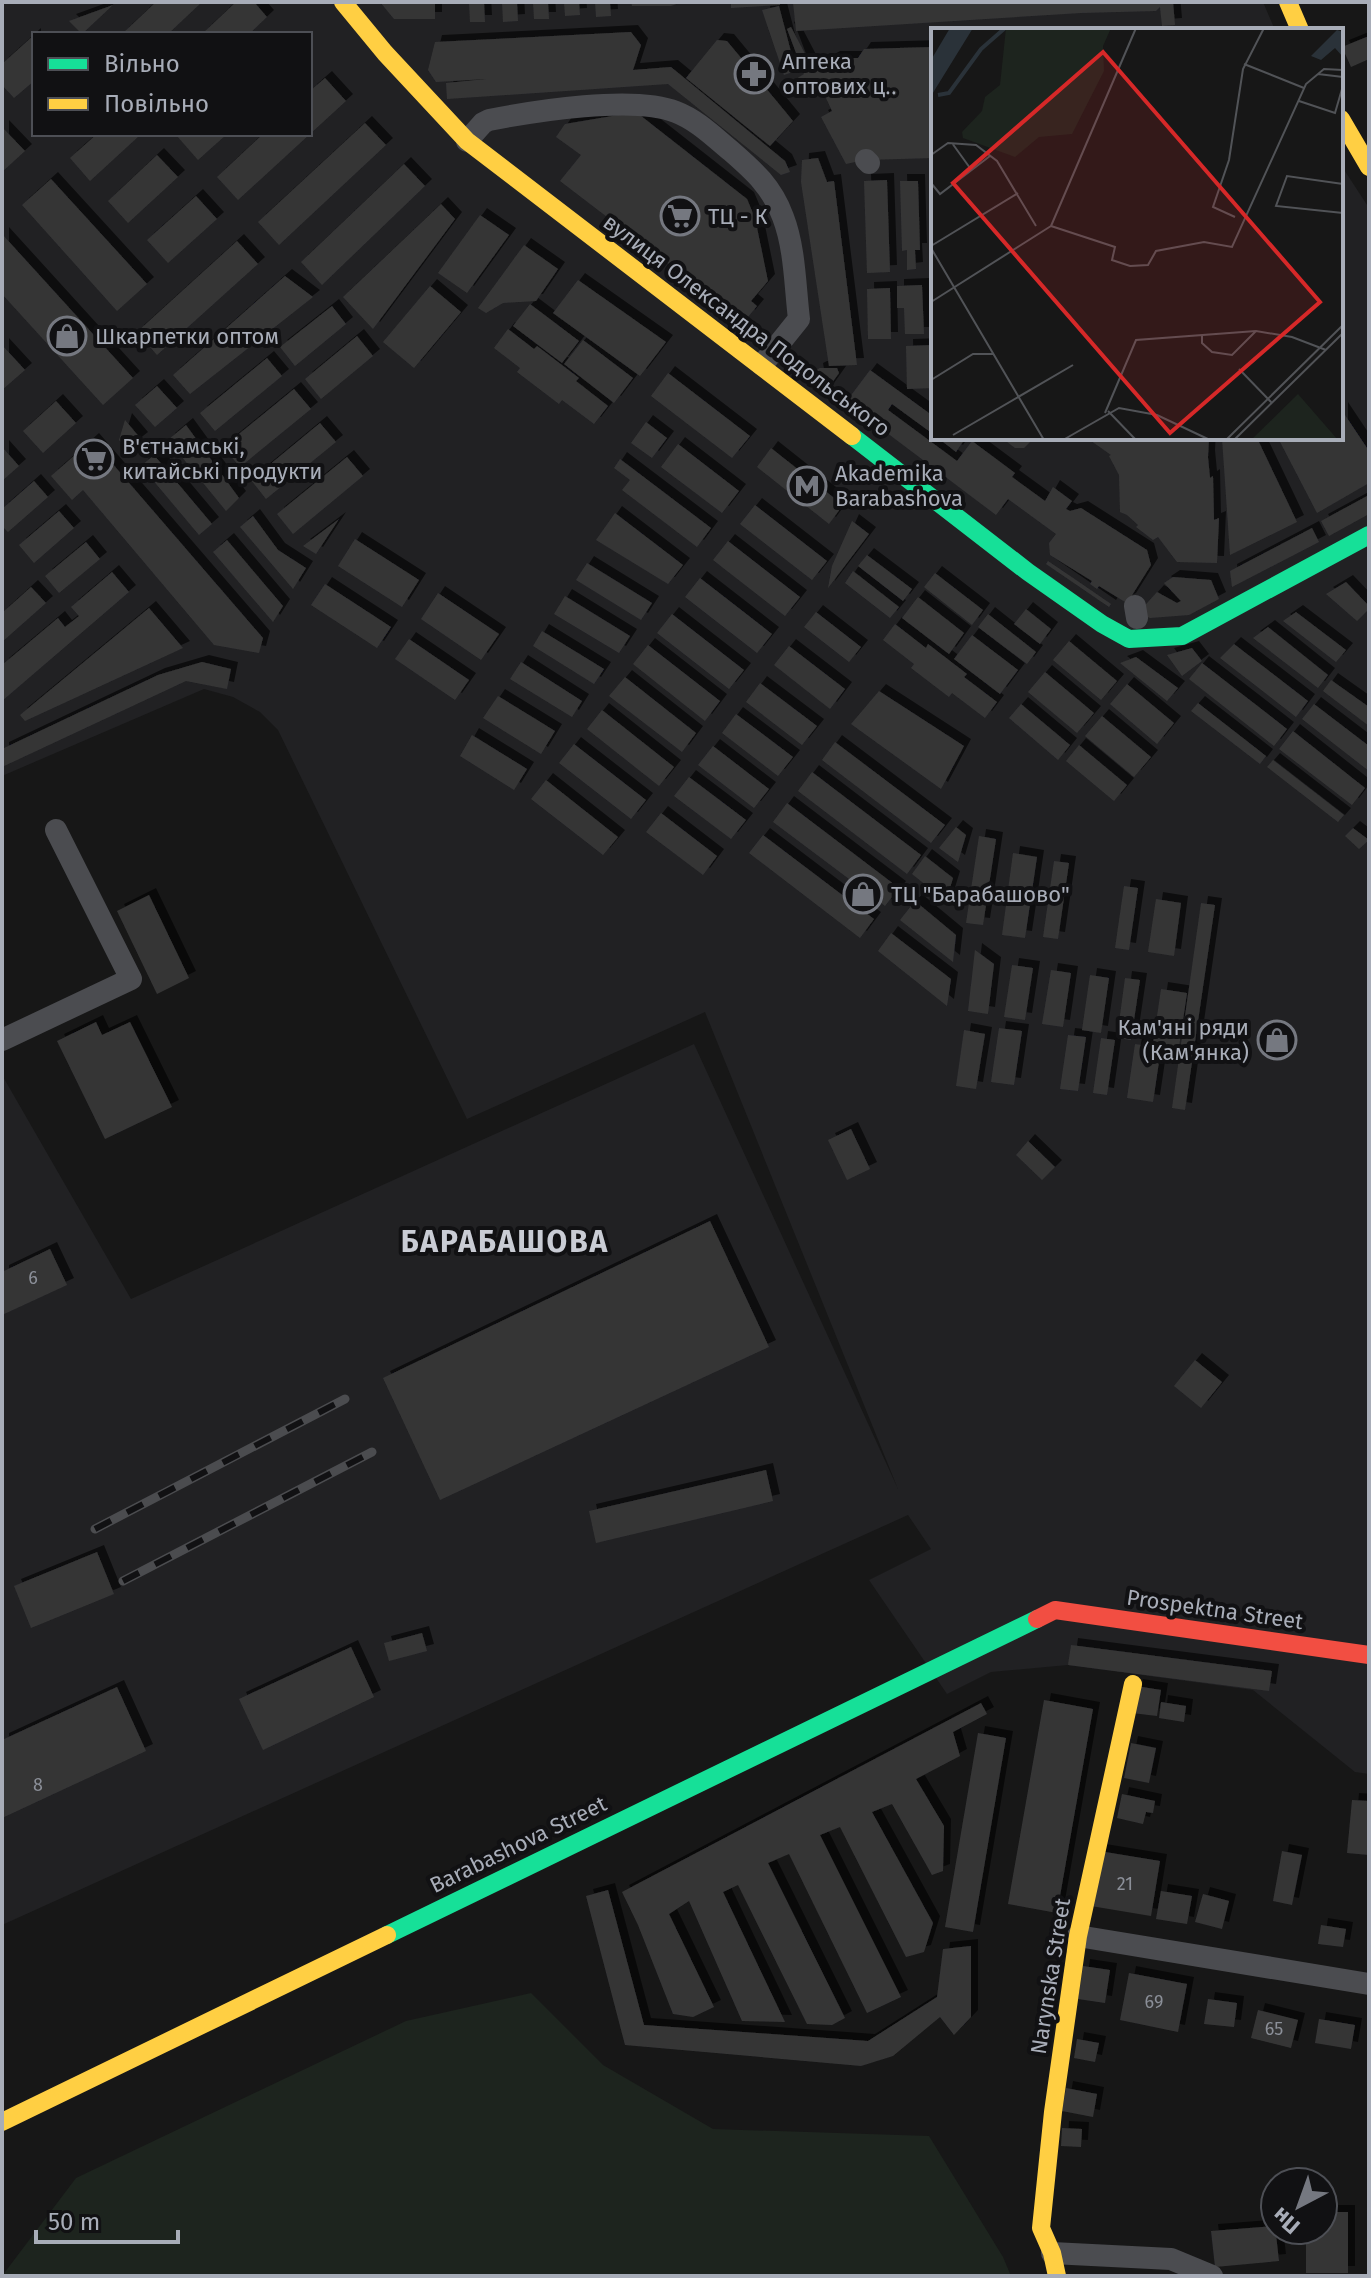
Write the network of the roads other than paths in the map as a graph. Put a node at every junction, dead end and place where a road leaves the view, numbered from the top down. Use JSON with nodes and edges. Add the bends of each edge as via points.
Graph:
{"nodes":[{"id":1,"x":343,"y":2,"type":"edge"},
{"id":2,"x":1288,"y":2,"type":"edge"},
{"id":3,"x":1299,"y":28,"type":"edge"},
{"id":4,"x":1343,"y":122,"type":"edge"},
{"id":5,"x":467,"y":141,"type":"junction"},
{"id":6,"x":1369,"y":167,"type":"edge"},
{"id":7,"x":762,"y":365,"type":"junction"},
{"id":8,"x":1369,"y":535,"type":"edge"},
{"id":9,"x":56,"y":830,"type":"dead end"},
{"id":10,"x":2,"y":1040,"type":"edge"},
{"id":11,"x":1055,"y":1610,"type":"joint"},
{"id":12,"x":1369,"y":1655,"type":"edge"},
{"id":13,"x":1133,"y":1684,"type":"dead end"},
{"id":14,"x":1078,"y":1936,"type":"junction"},
{"id":15,"x":1369,"y":1984,"type":"edge"},
{"id":16,"x":2,"y":2122,"type":"edge"},
{"id":17,"x":1052,"y":2253,"type":"junction"},
{"id":18,"x":1057,"y":2276,"type":"edge"},
{"id":19,"x":1212,"y":2276,"type":"edge"}],
"edges":[{"from":1,"to":5,"type":"street","name":"вулиця Олександра Подольського"},
{"from":2,"to":3,"type":"street"},
{"from":4,"to":6,"type":"street"},
{"from":5,"to":7,"type":"street","name":"вулиця Олександра Подольського"},
{"from":5,"to":7,"type":"street","via":[[489,120],[590,107],[655,106],[697,123],[763,180],[788,233],[799,319]]},
{"from":7,"to":8,"type":"street","name":"вулиця Олександра Подольського","via":[[1028,572],[1129,639],[1182,636]]},
{"from":9,"to":10,"type":"street","via":[[131,979]]},
{"from":11,"to":12,"type":"street","name":"Prospektna Street"},
{"from":11,"to":16,"type":"street","name":"Barabashova Street"},
{"from":13,"to":14,"type":"street","name":"Narynska Street"},
{"from":14,"to":15,"type":"street"},
{"from":14,"to":17,"type":"street","name":"Narynska Street","via":[[1043,2192],[1041,2228]]},
{"from":17,"to":18,"type":"street","name":"Narynska Street"},
{"from":17,"to":19,"type":"street","via":[[1171,2259]]}]}
